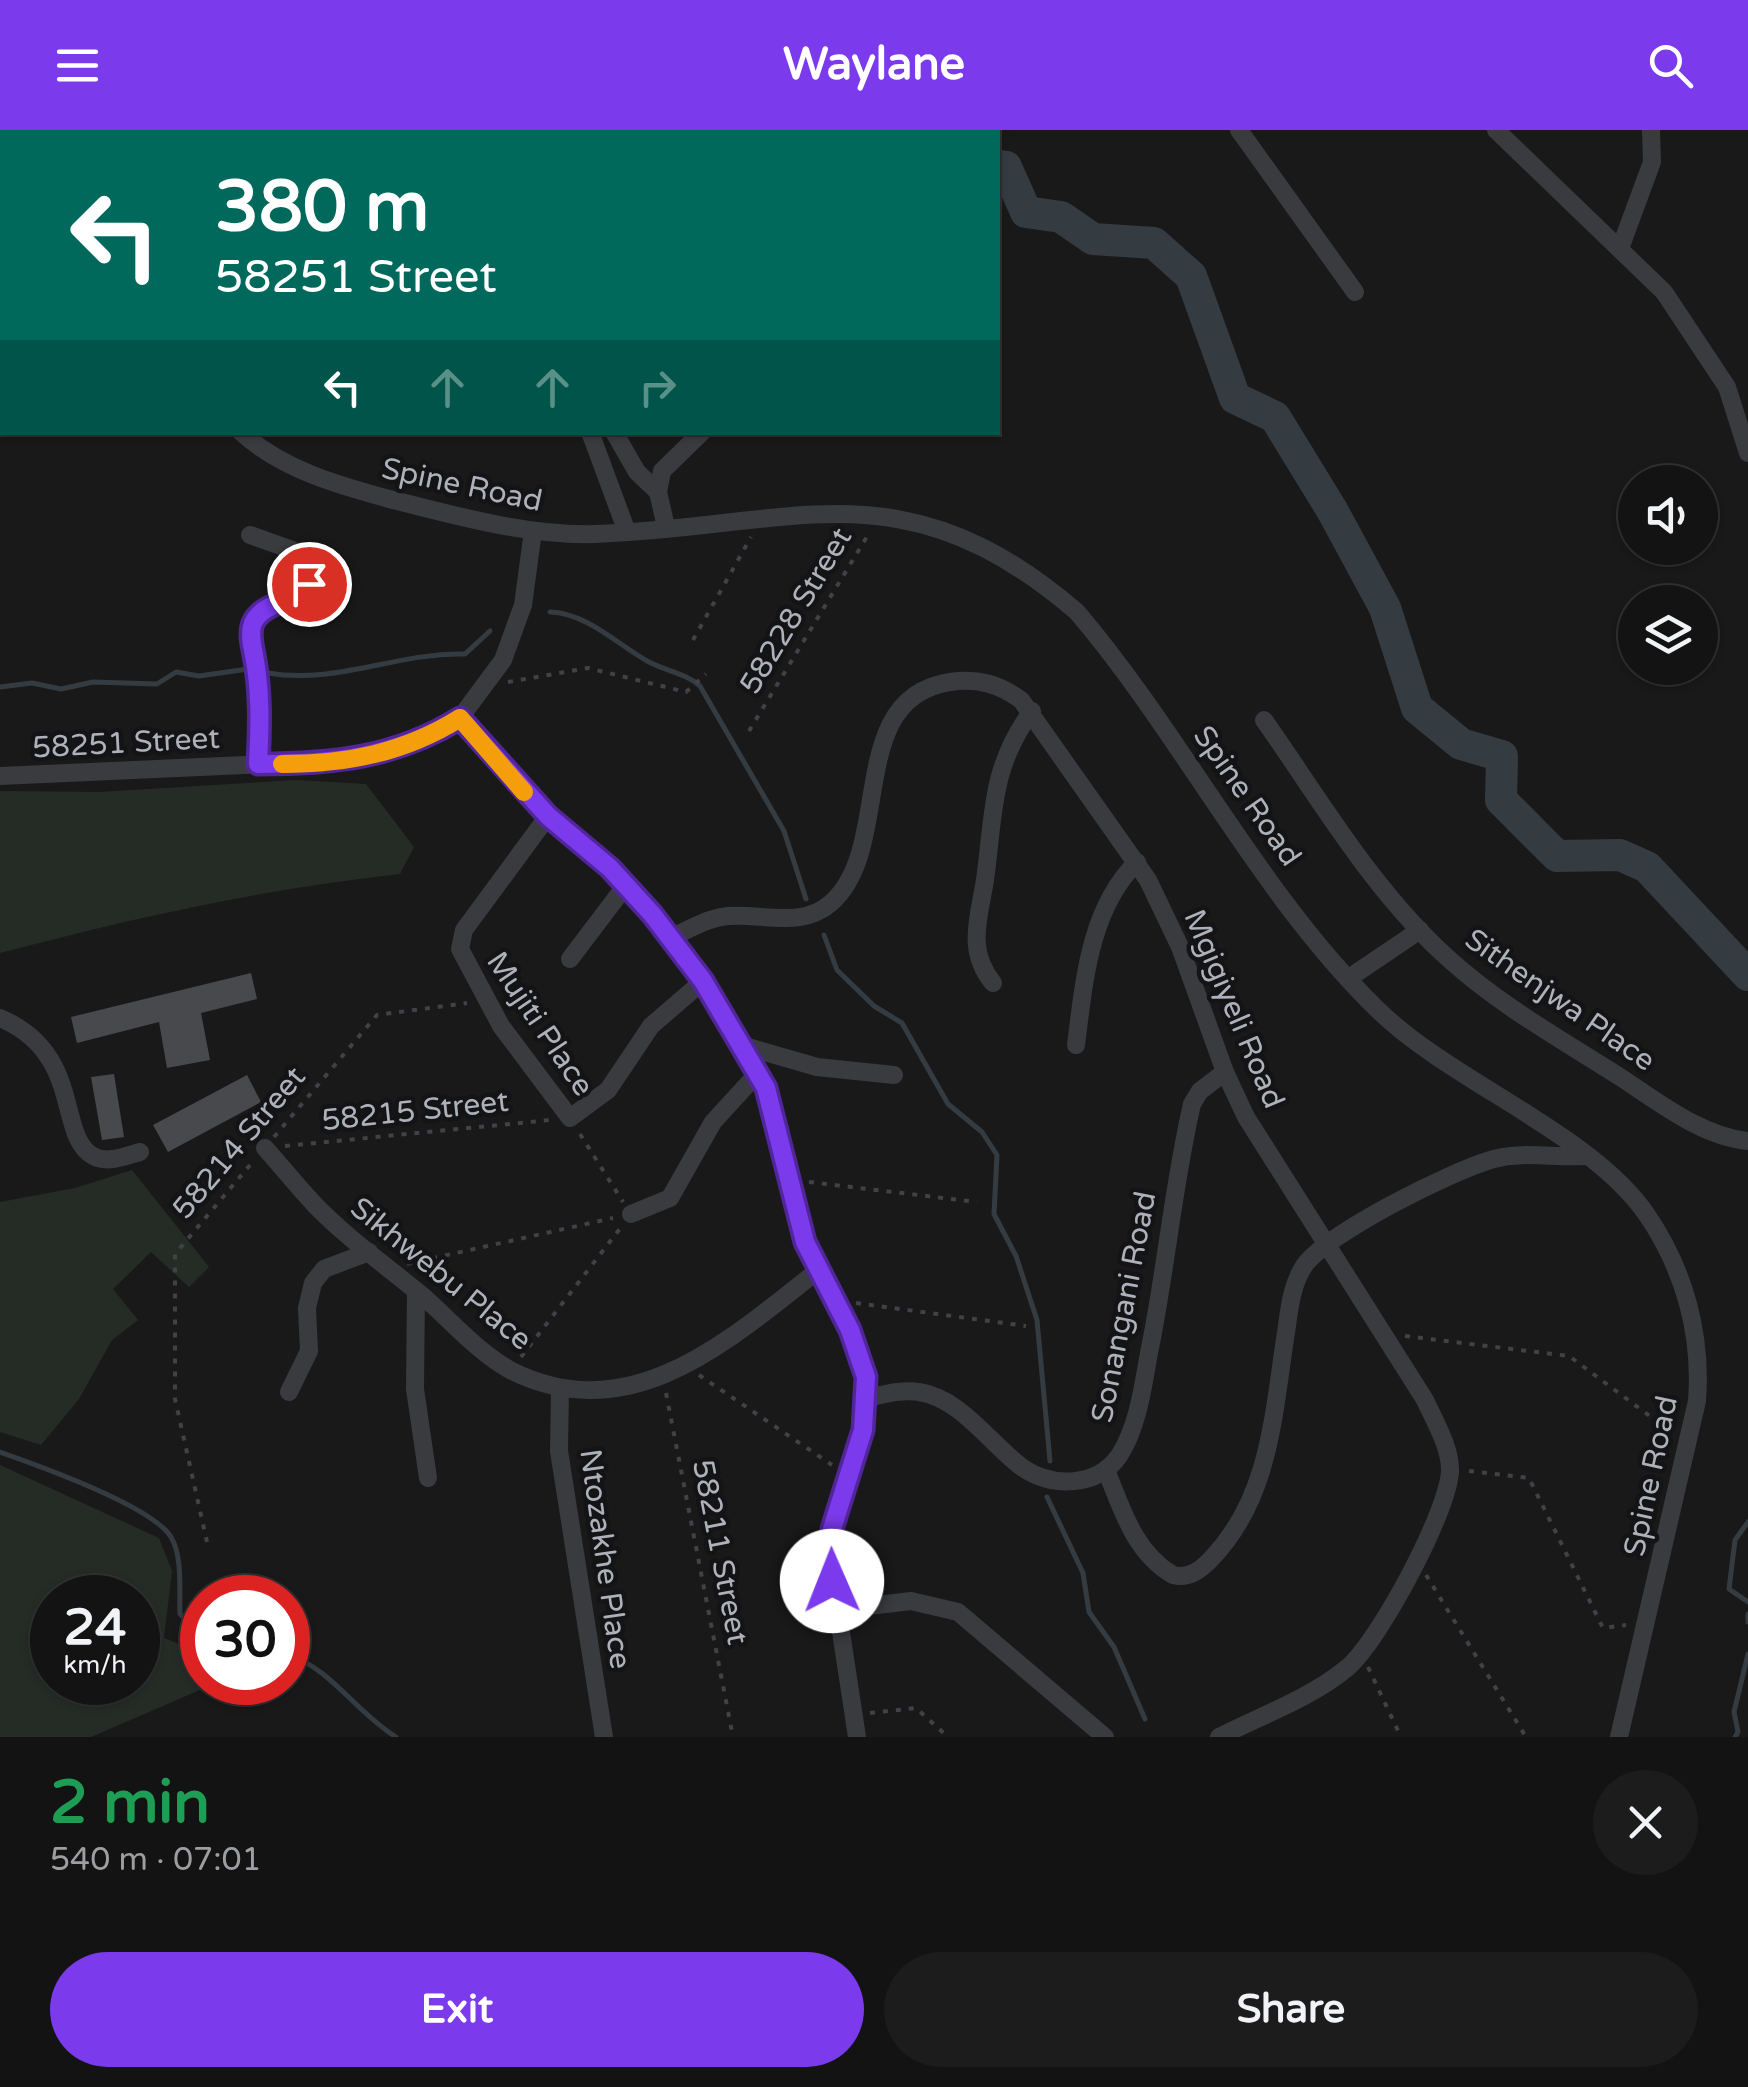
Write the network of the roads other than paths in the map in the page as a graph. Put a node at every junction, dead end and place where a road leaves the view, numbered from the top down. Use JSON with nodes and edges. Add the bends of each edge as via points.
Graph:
{"nodes":[{"id":1,"x":1239,"y":130,"type":"edge"},
{"id":2,"x":1496,"y":130,"type":"edge"},
{"id":3,"x":1650,"y":130,"type":"edge"},
{"id":4,"x":1621,"y":246,"type":"junction"},
{"id":5,"x":1355,"y":292,"type":"dead end"},
{"id":6,"x":246,"y":435,"type":"edge"},
{"id":7,"x":591,"y":435,"type":"edge"},
{"id":8,"x":616,"y":435,"type":"edge"},
{"id":9,"x":698,"y":435,"type":"edge"},
{"id":10,"x":1748,"y":453,"type":"edge"},
{"id":11,"x":658,"y":492,"type":"junction"},
{"id":12,"x":666,"y":527,"type":"junction"},
{"id":13,"x":533,"y":531,"type":"junction"},
{"id":14,"x":626,"y":532,"type":"junction"},
{"id":15,"x":250,"y":535,"type":"dead end"},
{"id":16,"x":1032,"y":711,"type":"junction"},
{"id":17,"x":460,"y":718,"type":"junction"},
{"id":18,"x":1264,"y":720,"type":"dead end"},
{"id":19,"x":258,"y":764,"type":"junction"},
{"id":20,"x":0,"y":776,"type":"edge"},
{"id":21,"x":548,"y":816,"type":"junction"},
{"id":22,"x":1137,"y":862,"type":"junction"},
{"id":23,"x":626,"y":885,"type":"junction"},
{"id":24,"x":1420,"y":930,"type":"junction"},
{"id":25,"x":671,"y":938,"type":"junction"},
{"id":26,"x":570,"y":959,"type":"dead end"},
{"id":27,"x":1348,"y":978,"type":"junction"},
{"id":28,"x":703,"y":981,"type":"junction"},
{"id":29,"x":993,"y":983,"type":"dead end"},
{"id":30,"x":0,"y":1018,"type":"edge"},
{"id":31,"x":741,"y":1045,"type":"junction"},
{"id":32,"x":1076,"y":1045,"type":"dead end"},
{"id":33,"x":1224,"y":1072,"type":"junction"},
{"id":34,"x":757,"y":1074,"type":"junction"},
{"id":35,"x":894,"y":1075,"type":"dead end"},
{"id":36,"x":1746,"y":1146,"type":"edge"},
{"id":37,"x":265,"y":1148,"type":"road end"},
{"id":38,"x":140,"y":1152,"type":"dead end"},
{"id":39,"x":1585,"y":1156,"type":"junction"},
{"id":40,"x":631,"y":1214,"type":"road end"},
{"id":41,"x":1326,"y":1243,"type":"junction"},
{"id":42,"x":369,"y":1252,"type":"junction"},
{"id":43,"x":816,"y":1272,"type":"junction"},
{"id":44,"x":416,"y":1291,"type":"junction"},
{"id":45,"x":560,"y":1388,"type":"junction"},
{"id":46,"x":289,"y":1392,"type":"dead end"},
{"id":47,"x":866,"y":1398,"type":"junction"},
{"id":48,"x":1106,"y":1470,"type":"junction"},
{"id":49,"x":428,"y":1478,"type":"dead end"},
{"id":50,"x":836,"y":1610,"type":"junction"},
{"id":51,"x":604,"y":1737,"type":"edge"},
{"id":52,"x":857,"y":1737,"type":"edge"},
{"id":53,"x":1105,"y":1737,"type":"edge"},
{"id":54,"x":1219,"y":1737,"type":"edge"},
{"id":55,"x":1619,"y":1737,"type":"edge"}],
"edges":[{"from":1,"to":5,"type":"street"},
{"from":2,"to":4,"type":"street"},
{"from":3,"to":4,"type":"street","via":[[1652,162]]},
{"from":4,"to":10,"type":"street","via":[[1709,354]]},
{"from":6,"to":13,"type":"street","name":"Spine Road","via":[[308,473],[349,488]]},
{"from":7,"to":14,"type":"street"},
{"from":8,"to":11,"type":"street"},
{"from":9,"to":11,"type":"street","via":[[670,459]]},
{"from":11,"to":12,"type":"street"},
{"from":12,"to":14,"type":"street","name":"Spine Road"},
{"from":12,"to":27,"type":"street","name":"Spine Road","via":[[764,515],[881,514],[943,528],[1038,578],[1078,612]]},
{"from":13,"to":14,"type":"street","name":"Spine Road"},
{"from":13,"to":17,"type":"street","name":"58251 Street","via":[[516,633]]},
{"from":15,"to":19,"type":"street","via":[[298,552],[314,566],[301,595],[253,622],[261,704]]},
{"from":16,"to":22,"type":"street","name":"Mgigiyeli Road"},
{"from":16,"to":25,"type":"street","name":"Mgigiyeli Road","via":[[1004,687],[983,681],[922,691],[906,702],[887,732],[855,870],[833,901],[799,918],[724,916]]},
{"from":16,"to":29,"type":"street","via":[[1004,764],[987,830],[975,938],[982,970]]},
{"from":17,"to":19,"type":"street","name":"58251 Street","via":[[358,760]]},
{"from":17,"to":21,"type":"street"},
{"from":18,"to":24,"type":"street","name":"Sithenjwa Place"},
{"from":19,"to":20,"type":"street","name":"58251 Street"},
{"from":21,"to":23,"type":"street"},
{"from":21,"to":28,"type":"street","name":"Mujiti Place","via":[[460,939],[462,958],[487,1000],[570,1118],[608,1090],[651,1026]]},
{"from":22,"to":32,"type":"street","via":[[1097,930]]},
{"from":22,"to":33,"type":"street","name":"Mgigiyeli Road","via":[[1180,947]]},
{"from":23,"to":25,"type":"street"},
{"from":23,"to":26,"type":"street"},
{"from":24,"to":27,"type":"street"},
{"from":24,"to":36,"type":"street","name":"Sithenjwa Place","via":[[1522,1014],[1666,1107]]},
{"from":25,"to":28,"type":"street"},
{"from":27,"to":39,"type":"street","name":"Spine Road","via":[[1420,1048]]},
{"from":28,"to":31,"type":"street"},
{"from":30,"to":38,"type":"street","via":[[24,1028],[47,1052],[90,1154],[103,1159]]},
{"from":31,"to":34,"type":"street"},
{"from":31,"to":35,"type":"street","via":[[817,1067]]},
{"from":33,"to":41,"type":"street","name":"Mgigiyeli Road"},
{"from":33,"to":48,"type":"street","name":"Sonangani Road","via":[[1192,1104],[1143,1384],[1126,1441]]},
{"from":34,"to":40,"type":"street","via":[[712,1122],[670,1198]]},
{"from":34,"to":43,"type":"street","via":[[780,1132]]},
{"from":37,"to":42,"type":"street","name":"Sikhwebu Place"},
{"from":39,"to":41,"type":"street","via":[[1494,1159]]},
{"from":39,"to":55,"type":"street","name":"Spine Road","via":[[1645,1212],[1683,1287],[1700,1368],[1690,1445]]},
{"from":41,"to":48,"type":"street","via":[[1296,1284],[1252,1506],[1212,1558],[1181,1577],[1161,1568],[1140,1546]]},
{"from":41,"to":54,"type":"street","name":"Mgigiyeli Road","via":[[1425,1400],[1450,1469],[1438,1521],[1362,1654],[1330,1680]]},
{"from":42,"to":44,"type":"street","name":"Sikhwebu Place"},
{"from":42,"to":46,"type":"street","via":[[324,1269],[313,1283],[309,1350]]},
{"from":43,"to":45,"type":"street","name":"Sikhwebu Place","via":[[687,1367],[604,1388]]},
{"from":43,"to":47,"type":"street","via":[[850,1330]]},
{"from":44,"to":45,"type":"street","name":"Sikhwebu Place","via":[[510,1370]]},
{"from":44,"to":49,"type":"street","via":[[415,1389]]},
{"from":45,"to":51,"type":"street","name":"Ntozakhe Place","via":[[559,1451]]},
{"from":47,"to":48,"type":"street","via":[[929,1394],[1043,1479],[1072,1482]]},
{"from":47,"to":50,"type":"street","via":[[829,1552]]},
{"from":50,"to":52,"type":"street"},
{"from":50,"to":53,"type":"street","via":[[911,1600],[958,1612]]}]}
